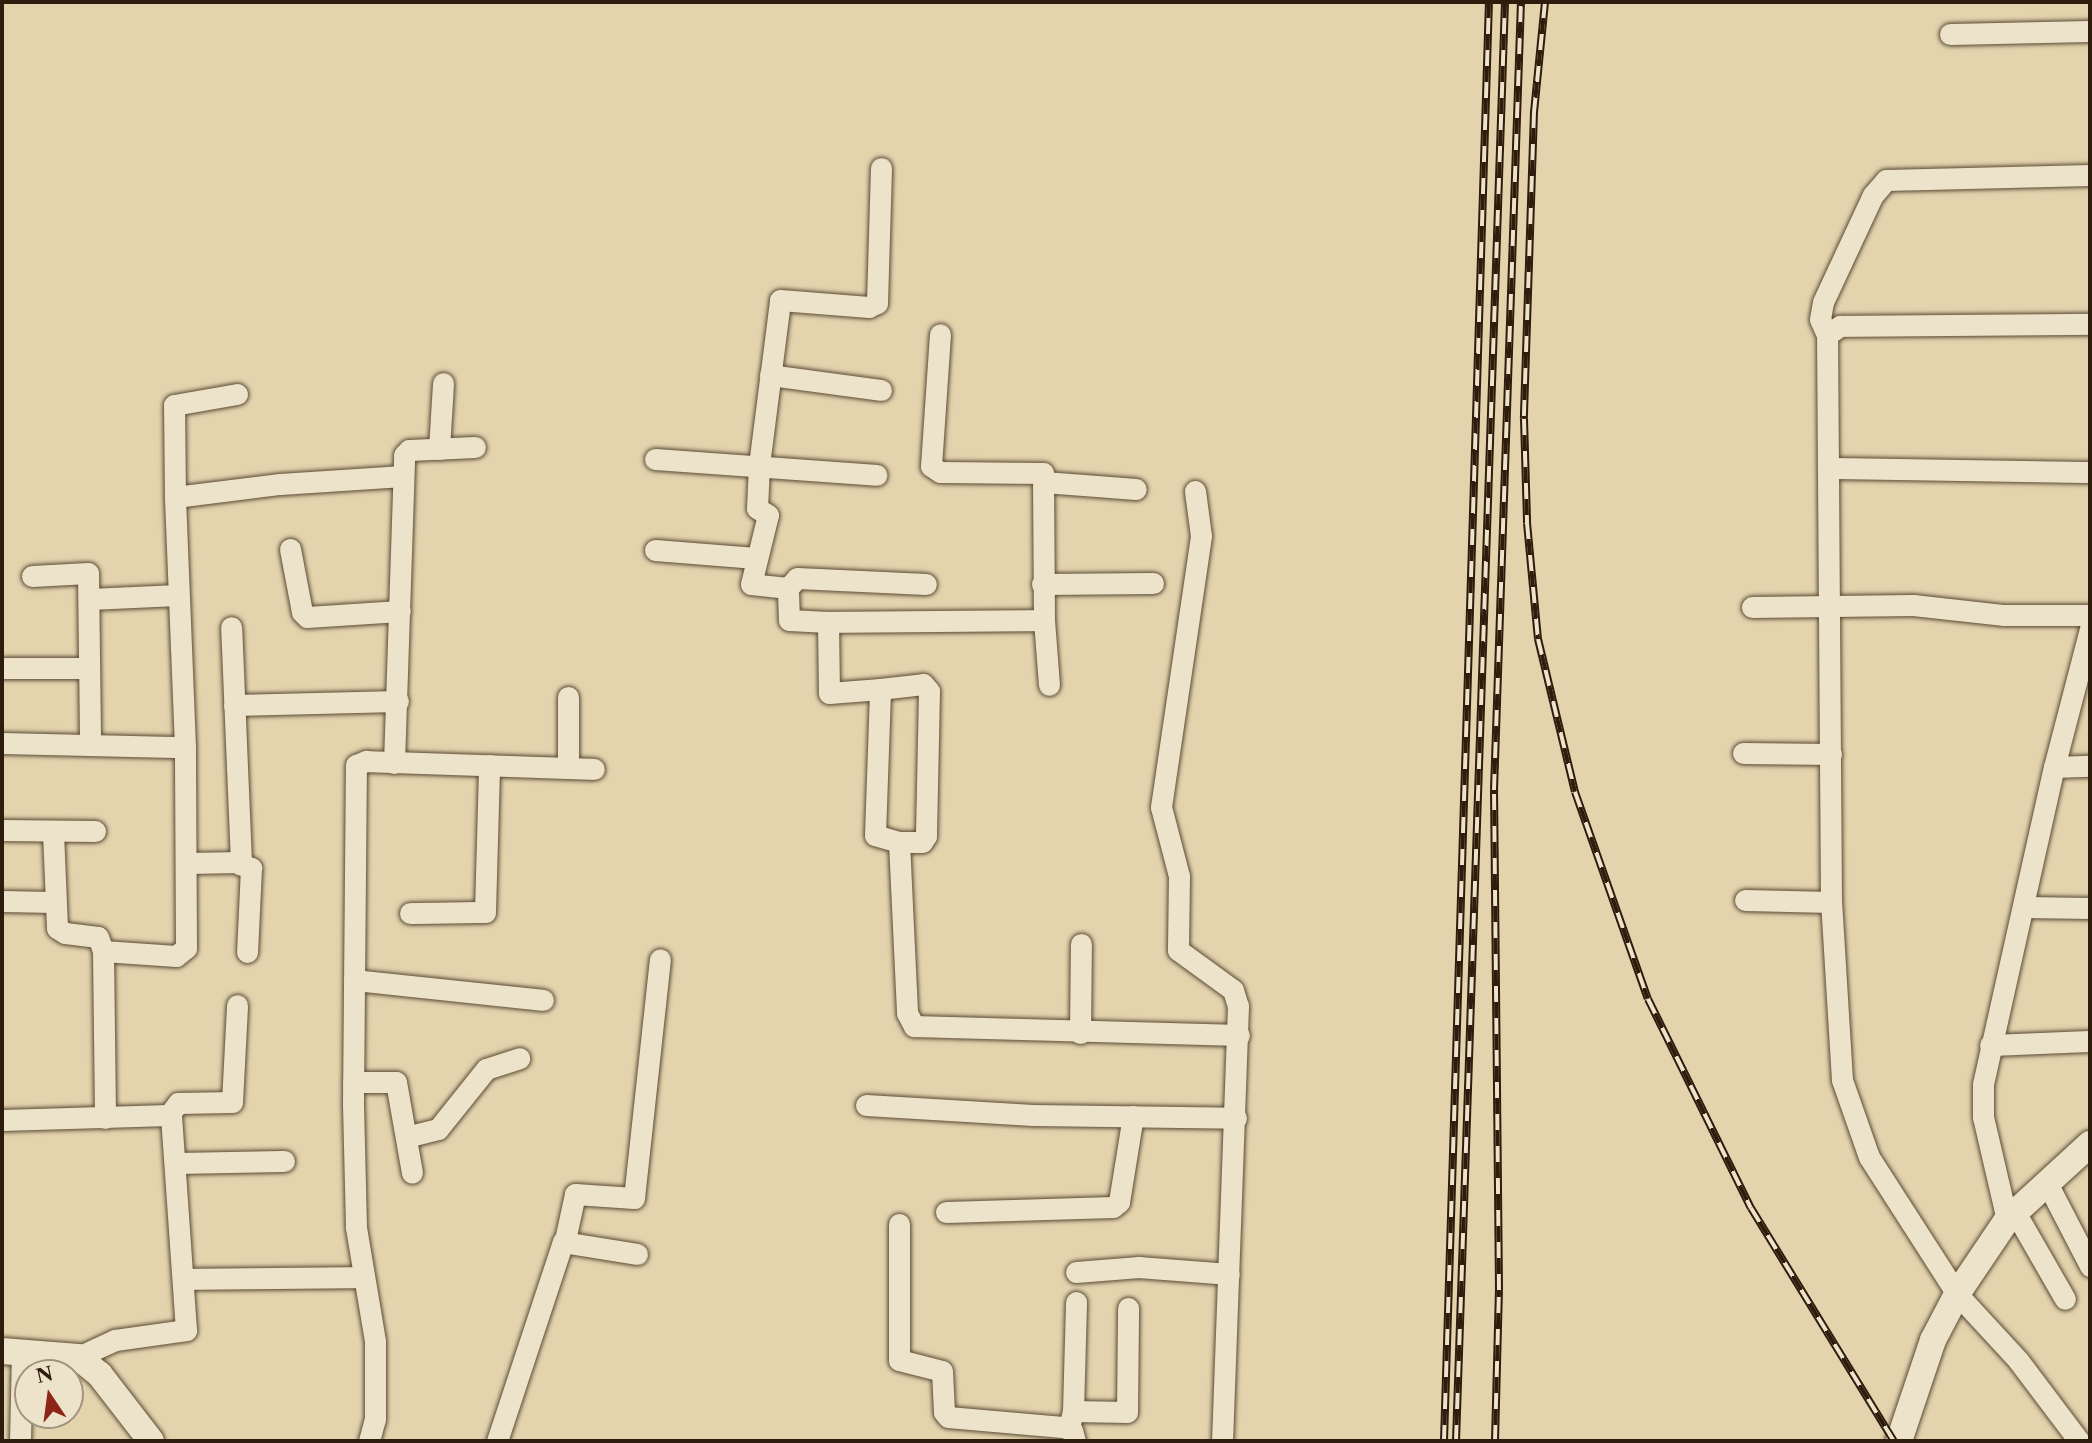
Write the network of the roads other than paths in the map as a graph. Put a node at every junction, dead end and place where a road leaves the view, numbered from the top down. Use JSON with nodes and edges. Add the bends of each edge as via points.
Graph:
{"nodes":[{"id":1,"x":2090,"y":31,"type":"edge"},
{"id":2,"x":1950,"y":34,"type":"dead end"},
{"id":3,"x":881,"y":168,"type":"dead end"},
{"id":4,"x":2090,"y":175,"type":"edge"},
{"id":5,"x":2090,"y":324,"type":"edge"},
{"id":6,"x":940,"y":334,"type":"dead end"},
{"id":7,"x":1826,"y":335,"type":"junction"},
{"id":8,"x":770,"y":375,"type":"junction"},
{"id":9,"x":443,"y":383,"type":"dead end"},
{"id":10,"x":881,"y":390,"type":"dead end"},
{"id":11,"x":237,"y":394,"type":"dead end"},
{"id":12,"x":475,"y":447,"type":"dead end"},
{"id":13,"x":439,"y":449,"type":"junction"},
{"id":14,"x":655,"y":458,"type":"dead end"},
{"id":15,"x":759,"y":465,"type":"junction"},
{"id":16,"x":1830,"y":468,"type":"junction"},
{"id":17,"x":2090,"y":471,"type":"edge"},
{"id":18,"x":876,"y":474,"type":"dead end"},
{"id":19,"x":402,"y":476,"type":"junction"},
{"id":20,"x":1044,"y":482,"type":"junction"},
{"id":21,"x":1136,"y":489,"type":"dead end"},
{"id":22,"x":1195,"y":491,"type":"dead end"},
{"id":23,"x":176,"y":497,"type":"junction"},
{"id":24,"x":289,"y":549,"type":"dead end"},
{"id":25,"x":655,"y":550,"type":"dead end"},
{"id":26,"x":756,"y":558,"type":"junction"},
{"id":27,"x":32,"y":576,"type":"dead end"},
{"id":28,"x":1153,"y":583,"type":"dead end"},
{"id":29,"x":926,"y":584,"type":"dead end"},
{"id":30,"x":1042,"y":584,"type":"junction"},
{"id":31,"x":788,"y":588,"type":"junction"},
{"id":32,"x":178,"y":595,"type":"junction"},
{"id":33,"x":89,"y":599,"type":"junction"},
{"id":34,"x":1828,"y":606,"type":"junction"},
{"id":35,"x":1752,"y":607,"type":"dead end"},
{"id":36,"x":400,"y":611,"type":"junction"},
{"id":37,"x":2090,"y":615,"type":"edge"},
{"id":38,"x":1044,"y":620,"type":"junction"},
{"id":39,"x":828,"y":622,"type":"junction"},
{"id":40,"x":231,"y":626,"type":"dead end"},
{"id":41,"x":2090,"y":629,"type":"edge"},
{"id":42,"x":2,"y":668,"type":"edge"},
{"id":43,"x":87,"y":668,"type":"junction"},
{"id":44,"x":1049,"y":685,"type":"dead end"},
{"id":45,"x":880,"y":689,"type":"junction"},
{"id":46,"x":568,"y":697,"type":"dead end"},
{"id":47,"x":398,"y":701,"type":"junction"},
{"id":48,"x":234,"y":705,"type":"junction"},
{"id":49,"x":90,"y":742,"type":"junction"},
{"id":50,"x":2,"y":743,"type":"edge"},
{"id":51,"x":186,"y":747,"type":"junction"},
{"id":52,"x":1743,"y":753,"type":"dead end"},
{"id":53,"x":1832,"y":754,"type":"junction"},
{"id":54,"x":394,"y":763,"type":"junction"},
{"id":55,"x":489,"y":765,"type":"junction"},
{"id":56,"x":2054,"y":766,"type":"junction"},
{"id":57,"x":2090,"y":766,"type":"edge"},
{"id":58,"x":568,"y":768,"type":"junction"},
{"id":59,"x":594,"y":769,"type":"dead end"},
{"id":60,"x":2,"y":830,"type":"edge"},
{"id":61,"x":95,"y":831,"type":"dead end"},
{"id":62,"x":53,"y":832,"type":"junction"},
{"id":63,"x":900,"y":842,"type":"junction"},
{"id":64,"x":188,"y":863,"type":"junction"},
{"id":65,"x":239,"y":864,"type":"junction"},
{"id":66,"x":1745,"y":900,"type":"dead end"},
{"id":67,"x":2,"y":901,"type":"edge"},
{"id":68,"x":53,"y":902,"type":"junction"},
{"id":69,"x":1831,"y":902,"type":"junction"},
{"id":70,"x":2025,"y":907,"type":"junction"},
{"id":71,"x":2090,"y":908,"type":"edge"},
{"id":72,"x":410,"y":913,"type":"dead end"},
{"id":73,"x":1081,"y":944,"type":"dead end"},
{"id":74,"x":103,"y":951,"type":"junction"},
{"id":75,"x":247,"y":952,"type":"dead end"},
{"id":76,"x":660,"y":960,"type":"dead end"},
{"id":77,"x":354,"y":979,"type":"junction"},
{"id":78,"x":543,"y":1000,"type":"dead end"},
{"id":79,"x":237,"y":1005,"type":"dead end"},
{"id":80,"x":1080,"y":1033,"type":"junction"},
{"id":81,"x":1239,"y":1035,"type":"junction"},
{"id":82,"x":2090,"y":1041,"type":"edge"},
{"id":83,"x":1990,"y":1045,"type":"junction"},
{"id":84,"x":519,"y":1058,"type":"dead end"},
{"id":85,"x":353,"y":1082,"type":"junction"},
{"id":86,"x":866,"y":1105,"type":"dead end"},
{"id":87,"x":172,"y":1114,"type":"junction"},
{"id":88,"x":1133,"y":1116,"type":"junction"},
{"id":89,"x":106,"y":1118,"type":"junction"},
{"id":90,"x":1236,"y":1118,"type":"junction"},
{"id":91,"x":2,"y":1120,"type":"edge"},
{"id":92,"x":406,"y":1137,"type":"junction"},
{"id":93,"x":2090,"y":1144,"type":"edge"},
{"id":94,"x":285,"y":1161,"type":"dead end"},
{"id":95,"x":175,"y":1163,"type":"junction"},
{"id":96,"x":412,"y":1173,"type":"dead end"},
{"id":97,"x":2046,"y":1181,"type":"junction"},
{"id":98,"x":946,"y":1212,"type":"dead end"},
{"id":99,"x":2011,"y":1216,"type":"junction"},
{"id":100,"x":899,"y":1224,"type":"dead end"},
{"id":101,"x":565,"y":1240,"type":"junction"},
{"id":102,"x":637,"y":1254,"type":"dead end"},
{"id":103,"x":2090,"y":1266,"type":"edge"},
{"id":104,"x":1076,"y":1272,"type":"dead end"},
{"id":105,"x":1229,"y":1274,"type":"junction"},
{"id":106,"x":364,"y":1277,"type":"junction"},
{"id":107,"x":184,"y":1279,"type":"junction"},
{"id":108,"x":1957,"y":1294,"type":"junction"},
{"id":109,"x":2065,"y":1299,"type":"dead end"},
{"id":110,"x":1076,"y":1302,"type":"dead end"},
{"id":111,"x":1128,"y":1308,"type":"dead end"},
{"id":112,"x":12,"y":1351,"type":"edge"},
{"id":113,"x":78,"y":1357,"type":"junction"},
{"id":114,"x":1072,"y":1427,"type":"edge"},
{"id":115,"x":999,"y":1432,"type":"edge"},
{"id":116,"x":20,"y":1441,"type":"edge"},
{"id":117,"x":151,"y":1441,"type":"edge"},
{"id":118,"x":369,"y":1441,"type":"edge"},
{"id":119,"x":497,"y":1441,"type":"edge"},
{"id":120,"x":1222,"y":1441,"type":"edge"},
{"id":121,"x":1899,"y":1441,"type":"edge"},
{"id":122,"x":2079,"y":1441,"type":"edge"}],
"edges":[{"from":1,"to":2,"type":"street"},
{"from":3,"to":8,"type":"street","via":[[877,303],[869,307],[780,300]]},
{"from":4,"to":7,"type":"street","via":[[1886,180],[1873,195],[1823,302],[1820,319]]},
{"from":5,"to":7,"type":"street","via":[[1840,326]]},
{"from":6,"to":20,"type":"street","via":[[931,466],[940,472],[1040,471]]},
{"from":7,"to":16,"type":"street"},
{"from":8,"to":10,"type":"street"},
{"from":8,"to":15,"type":"street"},
{"from":9,"to":13,"type":"street"},
{"from":11,"to":23,"type":"street","via":[[174,405]]},
{"from":12,"to":13,"type":"street"},
{"from":13,"to":19,"type":"street","via":[[405,452]]},
{"from":14,"to":15,"type":"street"},
{"from":15,"to":18,"type":"street"},
{"from":15,"to":26,"type":"street","via":[[757,508],[768,514]]},
{"from":16,"to":17,"type":"street"},
{"from":16,"to":34,"type":"street"},
{"from":19,"to":23,"type":"street"},
{"from":19,"to":36,"type":"street"},
{"from":20,"to":21,"type":"street"},
{"from":20,"to":30,"type":"street"},
{"from":22,"to":81,"type":"street","via":[[1201,536],[1161,807],[1179,876],[1178,950],[1233,990]]},
{"from":23,"to":32,"type":"street"},
{"from":24,"to":36,"type":"street","via":[[302,612],[307,617]]},
{"from":25,"to":26,"type":"street"},
{"from":26,"to":31,"type":"street","via":[[751,584]]},
{"from":27,"to":33,"type":"street","via":[[88,573]]},
{"from":28,"to":30,"type":"street"},
{"from":29,"to":31,"type":"street","via":[[797,578]]},
{"from":30,"to":38,"type":"street"},
{"from":31,"to":39,"type":"street","via":[[787,619]]},
{"from":32,"to":33,"type":"street"},
{"from":32,"to":51,"type":"street"},
{"from":33,"to":43,"type":"street"},
{"from":34,"to":35,"type":"street"},
{"from":34,"to":37,"type":"street","via":[[1913,605],[2004,615]]},
{"from":34,"to":53,"type":"street"},
{"from":36,"to":47,"type":"street"},
{"from":38,"to":39,"type":"street"},
{"from":38,"to":44,"type":"street"},
{"from":39,"to":45,"type":"street","via":[[829,693]]},
{"from":40,"to":48,"type":"street"},
{"from":41,"to":56,"type":"street"},
{"from":42,"to":43,"type":"street"},
{"from":43,"to":49,"type":"street"},
{"from":45,"to":63,"type":"street","via":[[875,835]]},
{"from":45,"to":63,"type":"street","via":[[923,684],[929,691],[926,836],[920,842]]},
{"from":46,"to":58,"type":"street"},
{"from":47,"to":48,"type":"street"},
{"from":47,"to":54,"type":"street"},
{"from":48,"to":65,"type":"street"},
{"from":49,"to":50,"type":"street"},
{"from":49,"to":51,"type":"street"},
{"from":51,"to":64,"type":"street"},
{"from":52,"to":53,"type":"street"},
{"from":53,"to":69,"type":"street"},
{"from":54,"to":55,"type":"street"},
{"from":54,"to":77,"type":"street","via":[[356,765]]},
{"from":55,"to":58,"type":"street"},
{"from":55,"to":72,"type":"street","via":[[485,912]]},
{"from":56,"to":57,"type":"street"},
{"from":56,"to":70,"type":"street"},
{"from":58,"to":59,"type":"street"},
{"from":60,"to":62,"type":"street"},
{"from":61,"to":62,"type":"street"},
{"from":62,"to":68,"type":"street"},
{"from":63,"to":80,"type":"street","via":[[909,1021],[920,1029]]},
{"from":64,"to":65,"type":"street"},
{"from":64,"to":74,"type":"street","via":[[184,951],[176,956]]},
{"from":65,"to":75,"type":"street","via":[[251,867]]},
{"from":66,"to":69,"type":"street"},
{"from":67,"to":68,"type":"street"},
{"from":68,"to":74,"type":"street","via":[[59,931],[98,937]]},
{"from":69,"to":108,"type":"street","via":[[1839,1054],[1848,1107],[1869,1157]]},
{"from":70,"to":71,"type":"street"},
{"from":70,"to":83,"type":"street"},
{"from":73,"to":80,"type":"street"},
{"from":74,"to":89,"type":"street"},
{"from":76,"to":101,"type":"street","via":[[635,1198],[575,1194]]},
{"from":77,"to":78,"type":"street"},
{"from":77,"to":85,"type":"street"},
{"from":79,"to":87,"type":"street","via":[[234,1101],[175,1104]]},
{"from":80,"to":81,"type":"street"},
{"from":81,"to":90,"type":"street"},
{"from":82,"to":83,"type":"street"},
{"from":83,"to":99,"type":"street","via":[[1983,1117]]},
{"from":84,"to":92,"type":"street","via":[[486,1069],[438,1129]]},
{"from":85,"to":92,"type":"street","via":[[396,1082]]},
{"from":85,"to":106,"type":"street","via":[[356,1227]]},
{"from":86,"to":88,"type":"street","via":[[920,1111]]},
{"from":87,"to":89,"type":"street"},
{"from":87,"to":95,"type":"street"},
{"from":88,"to":90,"type":"street"},
{"from":88,"to":98,"type":"street","via":[[1119,1202],[1113,1207]]},
{"from":89,"to":91,"type":"street"},
{"from":90,"to":105,"type":"street"},
{"from":92,"to":96,"type":"street"},
{"from":93,"to":97,"type":"street"},
{"from":94,"to":95,"type":"street"},
{"from":95,"to":107,"type":"street"},
{"from":97,"to":99,"type":"street"},
{"from":97,"to":103,"type":"street"},
{"from":99,"to":108,"type":"street"},
{"from":99,"to":109,"type":"street"},
{"from":100,"to":115,"type":"street","via":[[899,1360],[943,1371],[945,1415]]},
{"from":101,"to":102,"type":"street"},
{"from":101,"to":119,"type":"street"},
{"from":104,"to":105,"type":"street","via":[[1139,1267]]},
{"from":105,"to":120,"type":"street"},
{"from":106,"to":107,"type":"street"},
{"from":106,"to":118,"type":"street","via":[[375,1341],[375,1419]]},
{"from":107,"to":113,"type":"street","via":[[186,1330],[115,1340]]},
{"from":108,"to":121,"type":"street","via":[[1933,1339]]},
{"from":108,"to":122,"type":"street","via":[[2018,1360]]},
{"from":110,"to":114,"type":"street"},
{"from":111,"to":114,"type":"street","via":[[1126,1412]]},
{"from":112,"to":113,"type":"street"},
{"from":112,"to":116,"type":"street"},
{"from":113,"to":117,"type":"street","via":[[100,1375]]},
{"from":114,"to":115,"type":"street"}]}
